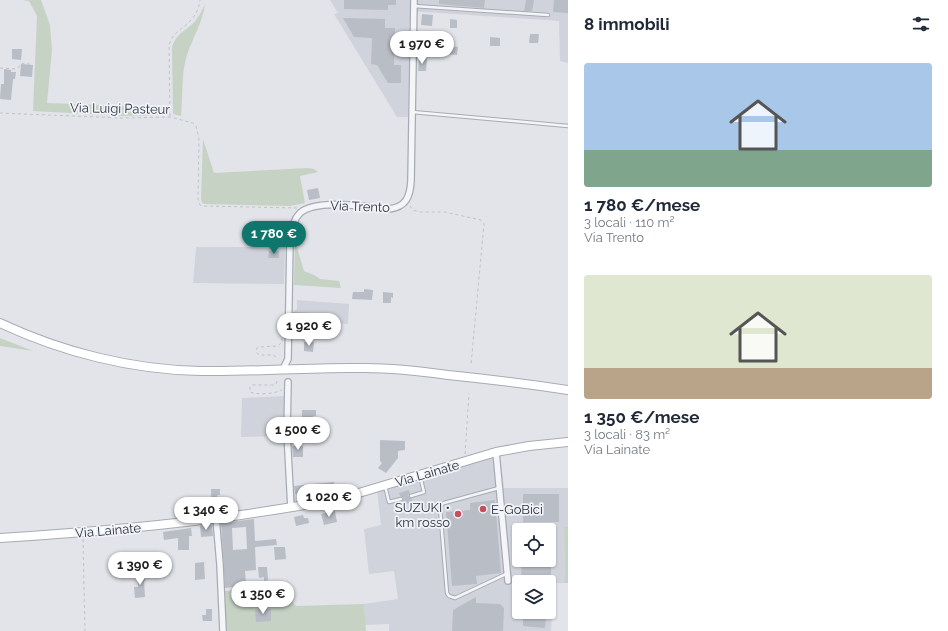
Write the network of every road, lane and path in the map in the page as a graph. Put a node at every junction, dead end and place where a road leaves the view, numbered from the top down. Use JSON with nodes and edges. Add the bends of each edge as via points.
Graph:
{"nodes":[{"id":1,"x":200,"y":0,"type":"edge"},
{"id":2,"x":414,"y":3,"type":"edge"},
{"id":3,"x":548,"y":15,"type":"dead end"},
{"id":4,"x":30,"y":64,"type":"dead end"},
{"id":5,"x":0,"y":68,"type":"edge"},
{"id":6,"x":412,"y":112,"type":"junction"},
{"id":7,"x":0,"y":113,"type":"edge"},
{"id":8,"x":170,"y":117,"type":"junction"},
{"id":9,"x":568,"y":126,"type":"edge"},
{"id":10,"x":406,"y":201,"type":"junction"},
{"id":11,"x":306,"y":209,"type":"junction"},
{"id":12,"x":0,"y":323,"type":"edge"},
{"id":13,"x":289,"y":327,"type":"junction"},
{"id":14,"x":276,"y":357,"type":"dead end"},
{"id":15,"x":288,"y":359,"type":"junction"},
{"id":16,"x":471,"y":365,"type":"dead end"},
{"id":17,"x":283,"y":369,"type":"junction"},
{"id":18,"x":294,"y":369,"type":"junction"},
{"id":19,"x":277,"y":381,"type":"dead end"},
{"id":20,"x":288,"y":382,"type":"dead end"},
{"id":21,"x":288,"y":390,"type":"junction"},
{"id":22,"x":568,"y":390,"type":"edge"},
{"id":23,"x":469,"y":393,"type":"dead end"},
{"id":24,"x":568,"y":442,"type":"edge"},
{"id":25,"x":496,"y":452,"type":"junction"},
{"id":26,"x":465,"y":462,"type":"junction"},
{"id":27,"x":420,"y":475,"type":"junction"},
{"id":28,"x":385,"y":485,"type":"junction"},
{"id":29,"x":499,"y":488,"type":"junction"},
{"id":30,"x":411,"y":496,"type":"dead end"},
{"id":31,"x":401,"y":499,"type":"dead end"},
{"id":32,"x":291,"y":508,"type":"junction"},
{"id":33,"x":216,"y":518,"type":"junction"},
{"id":34,"x":83,"y":532,"type":"junction"},
{"id":35,"x":0,"y":538,"type":"edge"},
{"id":36,"x":507,"y":574,"type":"junction"},
{"id":37,"x":508,"y":581,"type":"dead end"},
{"id":38,"x":85,"y":631,"type":"edge"},
{"id":39,"x":223,"y":631,"type":"edge"}],
"edges":[{"from":1,"to":8,"type":"path","via":[[196,14],[173,36],[169,45]]},
{"from":2,"to":3,"type":"lane"},
{"from":2,"to":6,"type":"street","name":"Via Trento"},
{"from":4,"to":5,"type":"path","via":[[23,63],[17,69]]},
{"from":6,"to":9,"type":"lane"},
{"from":6,"to":10,"type":"street","name":"Via Trento","via":[[411,188]]},
{"from":7,"to":8,"type":"path","name":"Via Luigi Pasteur","via":[[122,118]]},
{"from":8,"to":11,"type":"path","name":"Via Luigi Pasteur","via":[[193,122],[196,126],[199,139],[200,205]]},
{"from":10,"to":11,"type":"street","name":"Via Trento","via":[[389,209],[341,205]]},
{"from":10,"to":16,"type":"path","via":[[413,210],[419,212],[445,212],[482,220],[484,224]]},
{"from":11,"to":13,"type":"street","via":[[295,220],[290,239]]},
{"from":12,"to":17,"type":"main road","via":[[45,342],[121,362],[176,370]]},
{"from":13,"to":14,"type":"path","via":[[283,328],[282,342],[278,346],[257,348],[259,355]]},
{"from":13,"to":15,"type":"street"},
{"from":15,"to":17,"type":"street"},
{"from":15,"to":18,"type":"street"},
{"from":17,"to":18,"type":"main road"},
{"from":18,"to":22,"type":"main road","via":[[396,369]]},
{"from":19,"to":21,"type":"path","via":[[274,385],[252,385],[250,392],[277,393]]},
{"from":20,"to":21,"type":"street"},
{"from":21,"to":32,"type":"street","via":[[287,433]]},
{"from":23,"to":26,"type":"path"},
{"from":24,"to":25,"type":"main road","name":"Via Lainate"},
{"from":25,"to":26,"type":"main road","name":"Via Lainate"},
{"from":25,"to":29,"type":"street"},
{"from":26,"to":27,"type":"main road","name":"Via Lainate"},
{"from":27,"to":28,"type":"main road","name":"Via Lainate"},
{"from":27,"to":30,"type":"lane","via":[[424,492]]},
{"from":28,"to":31,"type":"lane","via":[[389,502]]},
{"from":28,"to":32,"type":"main road","name":"Via Lainate","via":[[342,498]]},
{"from":29,"to":36,"type":"street"},
{"from":29,"to":36,"type":"lane","via":[[441,505],[447,593],[455,598]]},
{"from":32,"to":33,"type":"main road","name":"Via Lainate"},
{"from":33,"to":34,"type":"main road","name":"Via Lainate"},
{"from":33,"to":39,"type":"street"},
{"from":34,"to":35,"type":"main road","name":"Via Lainate"},
{"from":34,"to":38,"type":"path"},
{"from":36,"to":37,"type":"street"}]}
